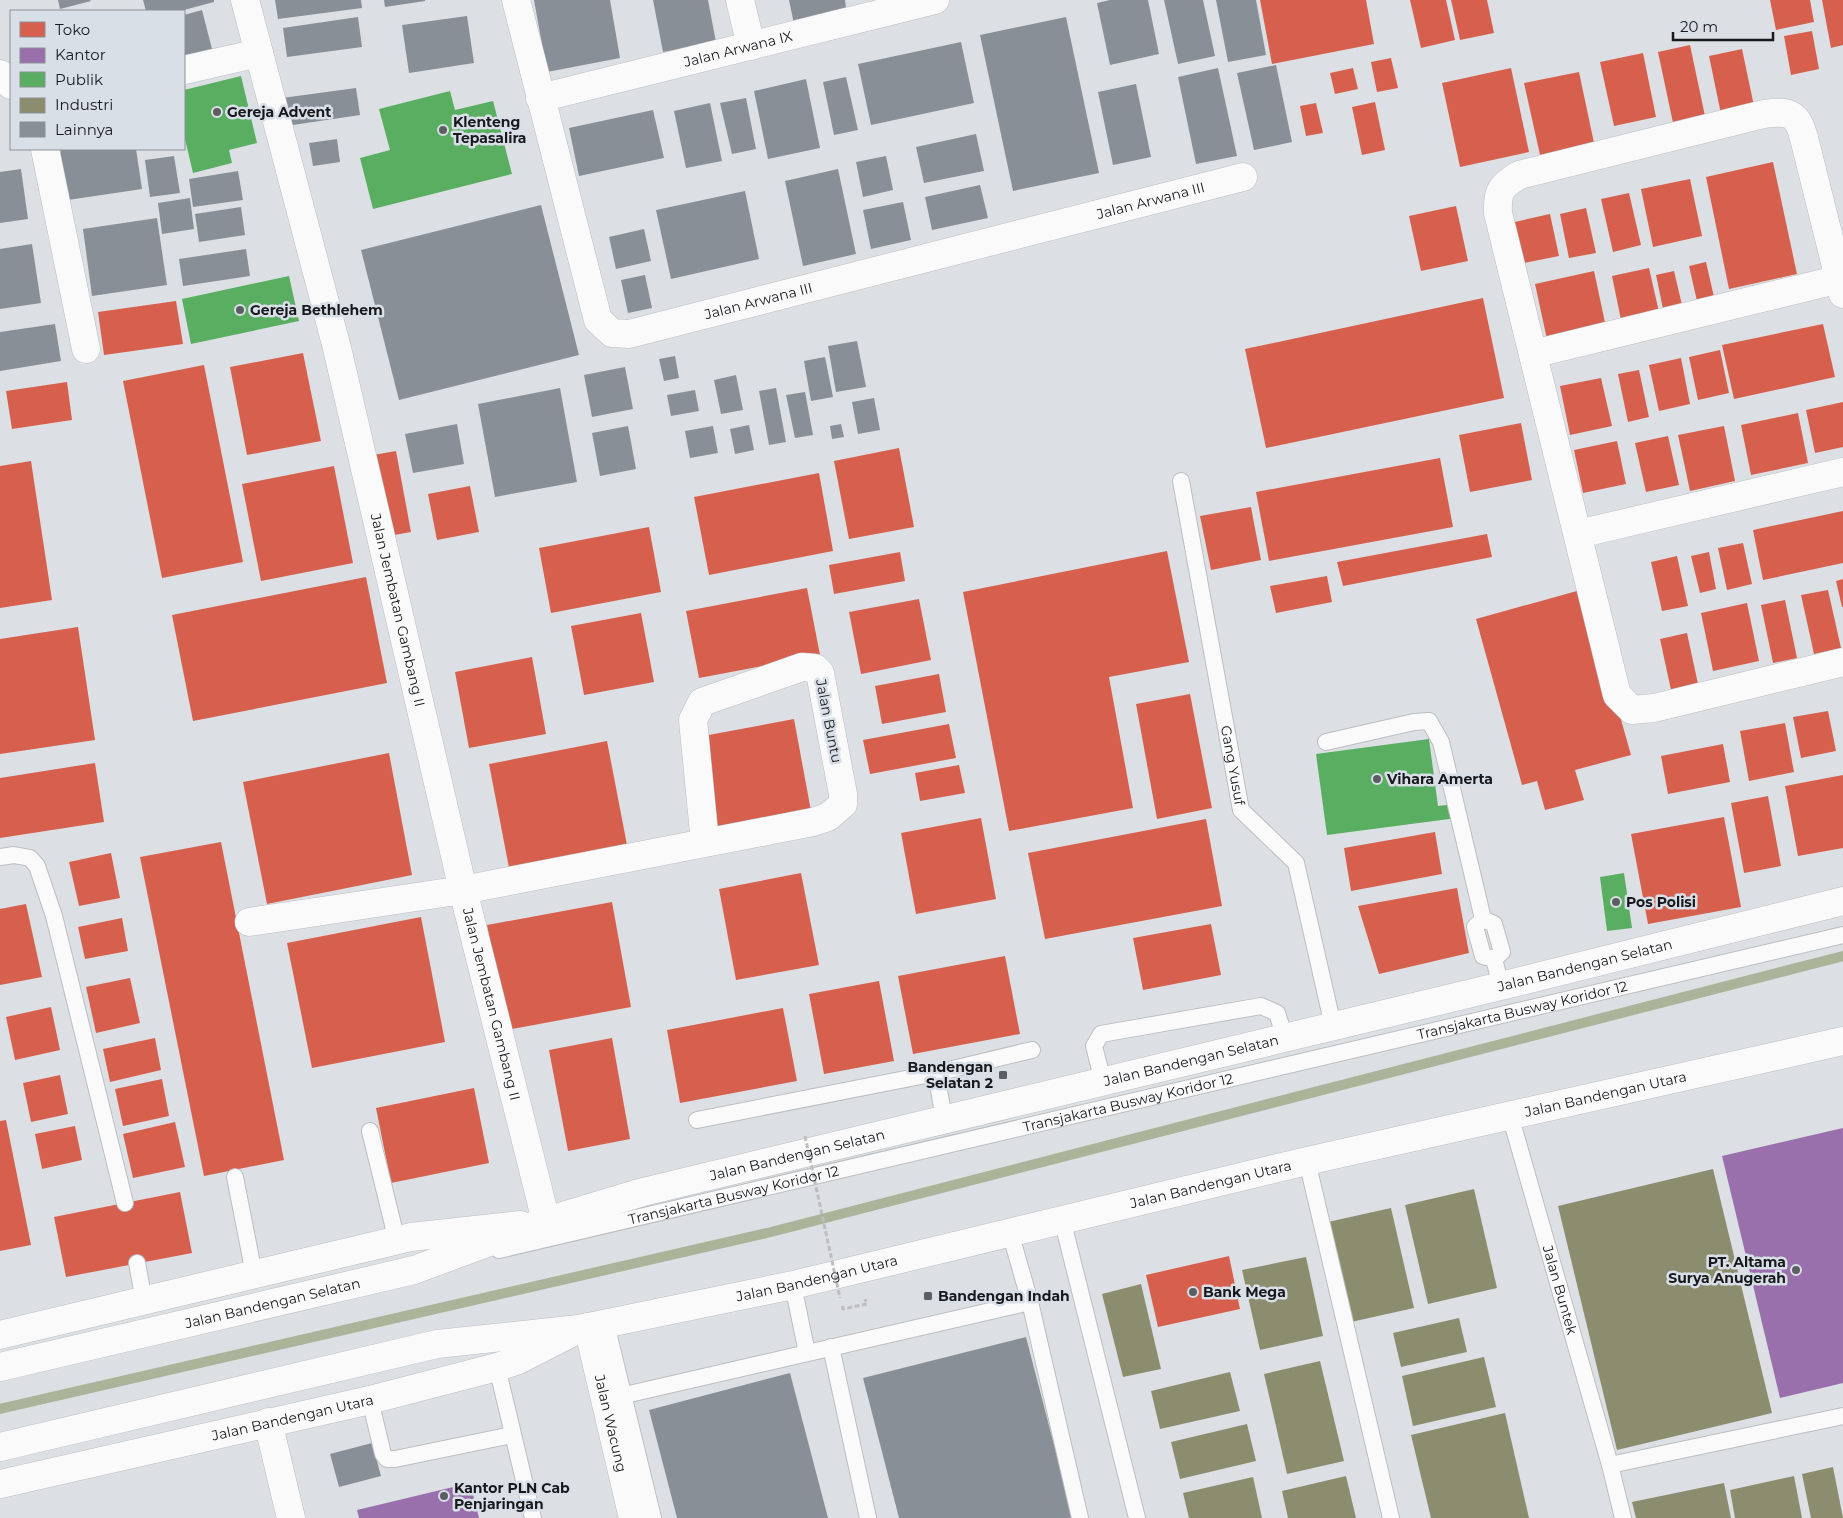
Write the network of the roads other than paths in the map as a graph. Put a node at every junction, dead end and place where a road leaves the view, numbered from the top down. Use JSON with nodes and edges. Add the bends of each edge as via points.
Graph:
{"nodes":[{"id":1,"x":245,"y":0,"type":"edge"},
{"id":2,"x":516,"y":0,"type":"edge"},
{"id":3,"x":740,"y":0,"type":"edge"},
{"id":4,"x":935,"y":0,"type":"edge"},
{"id":5,"x":751,"y":46,"type":"junction"},
{"id":6,"x":259,"y":53,"type":"junction"},
{"id":7,"x":185,"y":70,"type":"edge"},
{"id":8,"x":0,"y":74,"type":"edge"},
{"id":9,"x":10,"y":84,"type":"edge"},
{"id":10,"x":540,"y":98,"type":"junction"},
{"id":11,"x":45,"y":150,"type":"edge"},
{"id":12,"x":1243,"y":177,"type":"dead end"},
{"id":13,"x":1841,"y":286,"type":"edge"},
{"id":14,"x":86,"y":350,"type":"dead end"},
{"id":15,"x":1533,"y":354,"type":"junction"},
{"id":16,"x":1843,"y":472,"type":"edge"},
{"id":17,"x":1181,"y":480,"type":"dead end"},
{"id":18,"x":1578,"y":534,"type":"junction"},
{"id":19,"x":1843,"y":662,"type":"edge"},
{"id":20,"x":1326,"y":742,"type":"dead end"},
{"id":21,"x":706,"y":843,"type":"junction"},
{"id":22,"x":0,"y":857,"type":"edge"},
{"id":23,"x":463,"y":890,"type":"junction"},
{"id":24,"x":1843,"y":901,"type":"edge"},
{"id":25,"x":249,"y":922,"type":"dead end"},
{"id":26,"x":1843,"y":935,"type":"edge"},
{"id":27,"x":1502,"y":986,"type":"junction"},
{"id":28,"x":1333,"y":1026,"type":"junction"},
{"id":29,"x":1285,"y":1038,"type":"junction"},
{"id":30,"x":1843,"y":1041,"type":"edge"},
{"id":31,"x":1032,"y":1050,"type":"dead end"},
{"id":32,"x":936,"y":1072,"type":"junction"},
{"id":33,"x":1103,"y":1081,"type":"junction"},
{"id":34,"x":1510,"y":1115,"type":"junction"},
{"id":35,"x":944,"y":1119,"type":"junction"},
{"id":36,"x":697,"y":1120,"type":"dead end"},
{"id":37,"x":370,"y":1131,"type":"dead end"},
{"id":38,"x":1307,"y":1161,"type":"junction"},
{"id":39,"x":235,"y":1177,"type":"dead end"},
{"id":40,"x":125,"y":1203,"type":"dead end"},
{"id":41,"x":1062,"y":1219,"type":"junction"},
{"id":42,"x":543,"y":1222,"type":"junction"},
{"id":43,"x":1010,"y":1232,"type":"junction"},
{"id":44,"x":397,"y":1241,"type":"junction"},
{"id":45,"x":138,"y":1263,"type":"dead end"},
{"id":46,"x":414,"y":1270,"type":"junction"},
{"id":47,"x":254,"y":1274,"type":"junction"},
{"id":48,"x":794,"y":1285,"type":"junction"},
{"id":49,"x":144,"y":1300,"type":"junction"},
{"id":50,"x":1030,"y":1302,"type":"junction"},
{"id":51,"x":591,"y":1327,"type":"junction"},
{"id":52,"x":0,"y":1335,"type":"edge"},
{"id":53,"x":831,"y":1347,"type":"junction"},
{"id":54,"x":807,"y":1353,"type":"junction"},
{"id":55,"x":497,"y":1367,"type":"junction"},
{"id":56,"x":0,"y":1368,"type":"edge"},
{"id":57,"x":625,"y":1395,"type":"junction"},
{"id":58,"x":370,"y":1400,"type":"junction"},
{"id":59,"x":1843,"y":1416,"type":"edge"},
{"id":60,"x":268,"y":1422,"type":"junction"},
{"id":61,"x":512,"y":1435,"type":"junction"},
{"id":62,"x":0,"y":1448,"type":"edge"},
{"id":63,"x":1610,"y":1465,"type":"junction"},
{"id":64,"x":0,"y":1484,"type":"edge"},
{"id":65,"x":291,"y":1518,"type":"edge"},
{"id":66,"x":533,"y":1518,"type":"edge"},
{"id":67,"x":633,"y":1518,"type":"edge"},
{"id":68,"x":653,"y":1518,"type":"edge"},
{"id":69,"x":868,"y":1518,"type":"edge"},
{"id":70,"x":1080,"y":1518,"type":"edge"},
{"id":71,"x":1137,"y":1518,"type":"edge"},
{"id":72,"x":1391,"y":1518,"type":"edge"},
{"id":73,"x":1623,"y":1518,"type":"edge"}],
"edges":[{"from":1,"to":6,"type":"street","name":"Jalan Jembatan Gambang II"},
{"from":2,"to":10,"type":"street","name":"Jalan Arwana III"},
{"from":3,"to":5,"type":"street"},
{"from":4,"to":5,"type":"street","name":"Jalan Arwana IX"},
{"from":5,"to":10,"type":"street","name":"Jalan Arwana IX"},
{"from":6,"to":7,"type":"street"},
{"from":6,"to":23,"type":"street","name":"Jalan Jembatan Gambang II","via":[[337,348]]},
{"from":8,"to":9,"type":"street"},
{"from":10,"to":12,"type":"street","name":"Jalan Arwana III","via":[[598,320],[612,333],[629,334]]},
{"from":11,"to":14,"type":"street"},
{"from":13,"to":15,"type":"street"},
{"from":13,"to":15,"type":"street","via":[[1798,120],[1784,113],[1764,114],[1519,174],[1504,184],[1497,198],[1498,213]]},
{"from":15,"to":18,"type":"street"},
{"from":16,"to":18,"type":"street"},
{"from":17,"to":28,"type":"lane","name":"Gang Yusuf","via":[[1241,810],[1296,863]]},
{"from":18,"to":19,"type":"street","via":[[1617,695],[1632,710],[1654,708]]},
{"from":20,"to":27,"type":"lane","via":[[1429,721],[1441,742],[1483,919],[1494,924],[1499,938],[1502,952],[1494,959]]},
{"from":21,"to":21,"type":"street","name":"Jalan Buntu","via":[[813,822],[828,817],[842,804],[822,683],[815,668],[802,667],[702,702],[693,720]]},
{"from":21,"to":23,"type":"street","name":"Jalan Buntu"},
{"from":22,"to":40,"type":"lane","via":[[30,858],[37,866],[54,916]]},
{"from":23,"to":25,"type":"street","name":"Jalan Buntu"},
{"from":23,"to":42,"type":"street","name":"Jalan Jembatan Gambang II"},
{"from":24,"to":27,"type":"street","name":"Jalan Bandengan Selatan"},
{"from":26,"to":46,"type":"lane","name":"Transjakarta Busway Koridor 12"},
{"from":27,"to":28,"type":"street","name":"Jalan Bandengan Selatan"},
{"from":28,"to":29,"type":"street","name":"Jalan Bandengan Selatan"},
{"from":29,"to":33,"type":"street","name":"Jalan Bandengan Selatan"},
{"from":29,"to":33,"type":"lane","via":[[1277,1013],[1261,1006],[1101,1034],[1094,1046]]},
{"from":30,"to":34,"type":"street","name":"Jalan Bandengan Utara"},
{"from":31,"to":32,"type":"lane"},
{"from":32,"to":35,"type":"lane"},
{"from":32,"to":36,"type":"lane"},
{"from":33,"to":35,"type":"street","name":"Jalan Bandengan Selatan"},
{"from":34,"to":38,"type":"street","name":"Jalan Bandengan Utara"},
{"from":34,"to":63,"type":"lane","name":"Jalan Buntek"},
{"from":35,"to":42,"type":"street","name":"Jalan Bandengan Selatan","via":[[643,1192]]},
{"from":37,"to":44,"type":"lane"},
{"from":38,"to":41,"type":"street","name":"Jalan Bandengan Utara"},
{"from":38,"to":72,"type":"lane"},
{"from":39,"to":47,"type":"lane"},
{"from":41,"to":43,"type":"street","name":"Jalan Bandengan Utara"},
{"from":41,"to":71,"type":"lane"},
{"from":42,"to":44,"type":"street","name":"Jalan Bandengan Selatan"},
{"from":42,"to":46,"type":"street","name":"Jalan Bandengan Selatan"},
{"from":43,"to":48,"type":"street","name":"Jalan Bandengan Utara"},
{"from":43,"to":50,"type":"lane"},
{"from":44,"to":47,"type":"street","name":"Jalan Bandengan Selatan"},
{"from":45,"to":49,"type":"lane"},
{"from":46,"to":56,"type":"street","name":"Jalan Bandengan Selatan"},
{"from":47,"to":49,"type":"street","name":"Jalan Bandengan Selatan"},
{"from":48,"to":51,"type":"street","name":"Jalan Bandengan Utara"},
{"from":48,"to":54,"type":"lane"},
{"from":49,"to":52,"type":"street","name":"Jalan Bandengan Selatan"},
{"from":50,"to":53,"type":"lane"},
{"from":50,"to":70,"type":"lane"},
{"from":51,"to":55,"type":"street","name":"Jalan Bandengan Utara"},
{"from":51,"to":57,"type":"lane"},
{"from":51,"to":62,"type":"street","name":"Jalan Bandengan Utara","via":[[437,1344]]},
{"from":51,"to":67,"type":"street","name":"Jalan Wacung"},
{"from":53,"to":54,"type":"lane"},
{"from":53,"to":69,"type":"lane"},
{"from":54,"to":57,"type":"lane"},
{"from":55,"to":58,"type":"street","name":"Jalan Bandengan Utara"},
{"from":55,"to":61,"type":"lane"},
{"from":57,"to":68,"type":"lane"},
{"from":58,"to":60,"type":"street","name":"Jalan Bandengan Utara"},
{"from":58,"to":61,"type":"lane","via":[[387,1459]]},
{"from":59,"to":63,"type":"lane"},
{"from":60,"to":64,"type":"street","name":"Jalan Bandengan Utara"},
{"from":60,"to":65,"type":"street"},
{"from":61,"to":66,"type":"lane"},
{"from":63,"to":73,"type":"lane","name":"Jalan Buntek"}]}
